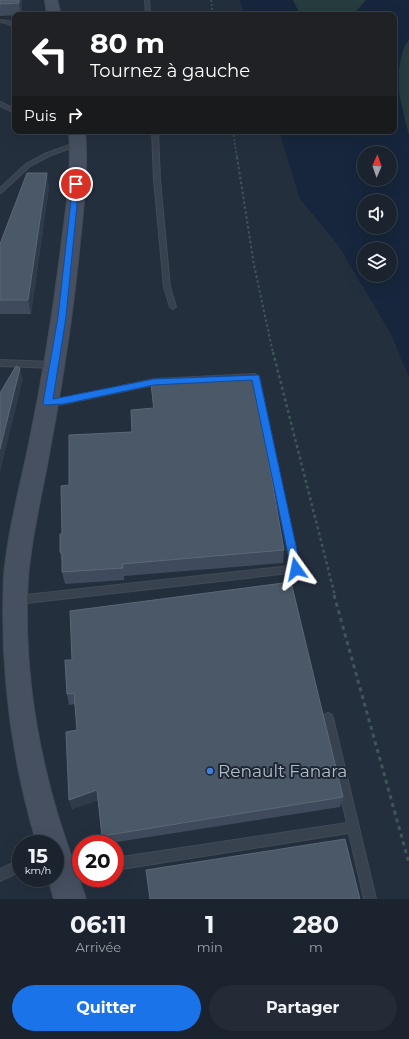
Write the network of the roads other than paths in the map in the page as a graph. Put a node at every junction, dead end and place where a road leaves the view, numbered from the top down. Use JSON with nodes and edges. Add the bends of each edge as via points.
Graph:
{"nodes":[{"id":1,"x":51,"y":0,"type":"edge"},
{"id":2,"x":147,"y":0,"type":"edge"},
{"id":3,"x":53,"y":12,"type":"edge"},
{"id":4,"x":148,"y":12,"type":"edge"},
{"id":5,"x":0,"y":22,"type":"edge"},
{"id":6,"x":12,"y":25,"type":"edge"},
{"id":7,"x":0,"y":104,"type":"edge"},
{"id":8,"x":12,"y":110,"type":"edge"},
{"id":9,"x":155,"y":134,"type":"edge"},
{"id":10,"x":78,"y":138,"type":"edge"},
{"id":11,"x":0,"y":191,"type":"edge"},
{"id":12,"x":173,"y":307,"type":"dead end"},
{"id":13,"x":0,"y":363,"type":"edge"},
{"id":14,"x":55,"y":365,"type":"junction"},
{"id":15,"x":48,"y":403,"type":"junction"},
{"id":16,"x":15,"y":601,"type":"junction"},
{"id":17,"x":328,"y":718,"type":"dead end"},
{"id":18,"x":353,"y":827,"type":"junction"},
{"id":19,"x":49,"y":835,"type":"edge"},
{"id":20,"x":124,"y":863,"type":"edge"},
{"id":21,"x":12,"y":869,"type":"edge"},
{"id":22,"x":0,"y":875,"type":"edge"},
{"id":23,"x":370,"y":899,"type":"edge"}],
"edges":[{"from":1,"to":3,"type":"main road"},
{"from":2,"to":4,"type":"lane"},
{"from":5,"to":6,"type":"lane"},
{"from":7,"to":8,"type":"lane"},
{"from":9,"to":12,"type":"lane","via":[[167,280]]},
{"from":10,"to":11,"type":"lane","via":[[28,165]]},
{"from":10,"to":14,"type":"main road","via":[[69,259]]},
{"from":13,"to":14,"type":"lane"},
{"from":14,"to":15,"type":"main road"},
{"from":15,"to":16,"type":"main road","via":[[21,540]]},
{"from":15,"to":16,"type":"lane","via":[[154,382],[256,377],[296,569]]},
{"from":16,"to":19,"type":"main road","via":[[16,646],[24,733]]},
{"from":17,"to":18,"type":"lane"},
{"from":18,"to":20,"type":"lane"},
{"from":18,"to":23,"type":"lane"},
{"from":21,"to":22,"type":"lane"}]}
